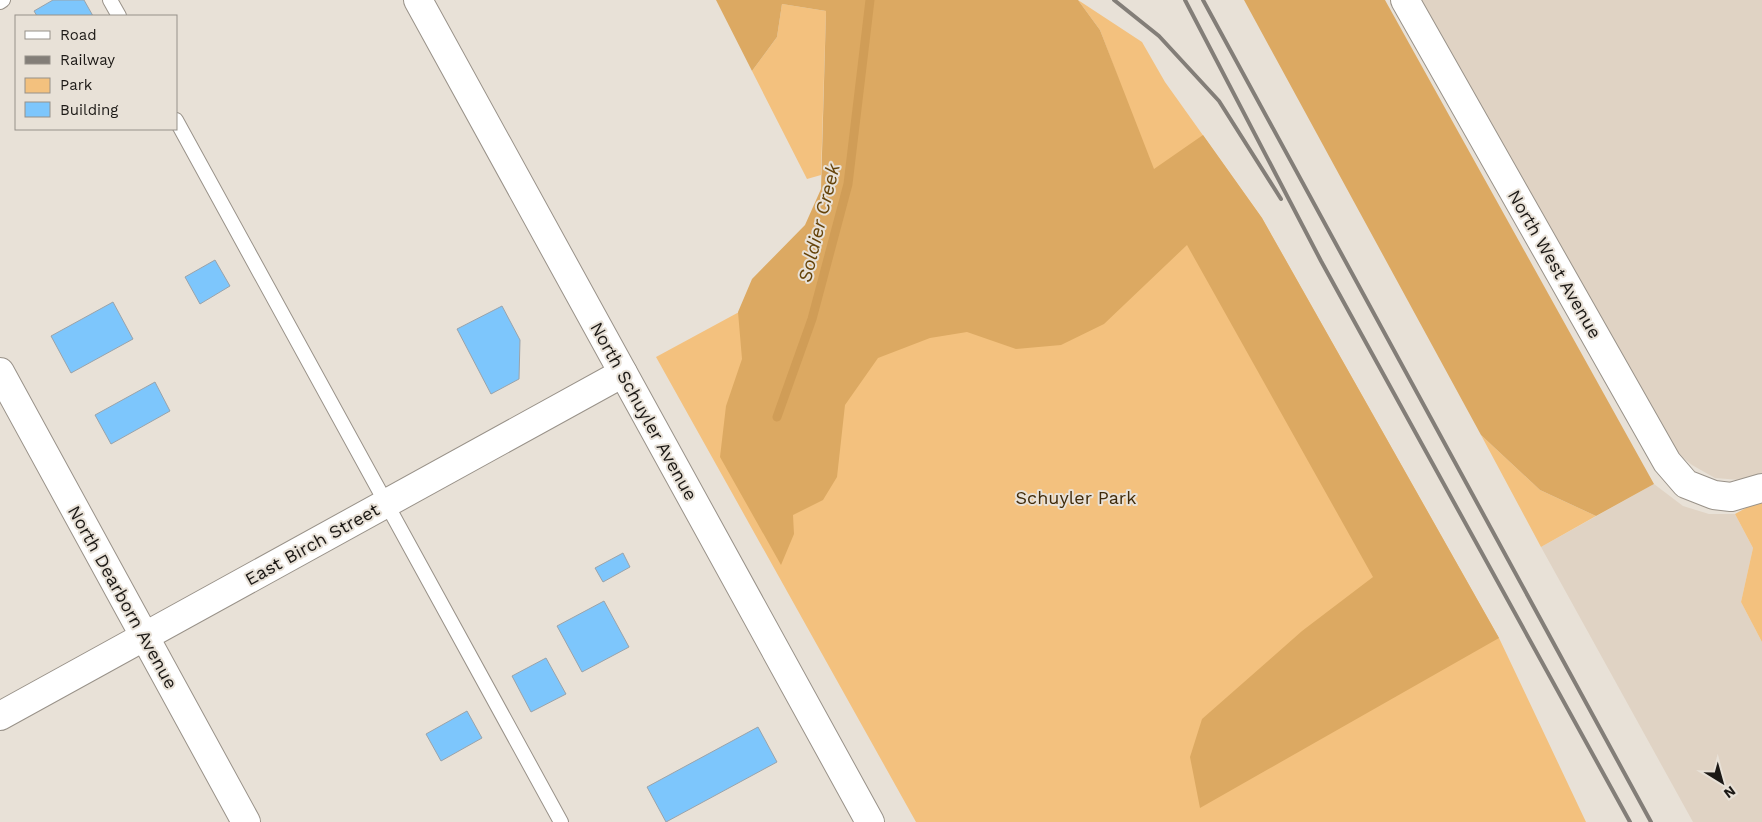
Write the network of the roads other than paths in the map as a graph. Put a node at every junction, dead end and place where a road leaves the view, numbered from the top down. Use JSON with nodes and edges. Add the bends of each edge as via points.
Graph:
{"nodes":[{"id":1,"x":110,"y":0,"type":"edge"},
{"id":2,"x":418,"y":0,"type":"edge"},
{"id":3,"x":1405,"y":0,"type":"edge"},
{"id":4,"x":118,"y":15,"type":"edge"},
{"id":5,"x":178,"y":124,"type":"edge"},
{"id":6,"x":0,"y":372,"type":"edge"},
{"id":7,"x":623,"y":373,"type":"junction"},
{"id":8,"x":1762,"y":488,"type":"edge"},
{"id":9,"x":386,"y":503,"type":"junction"},
{"id":10,"x":144,"y":636,"type":"junction"},
{"id":11,"x":0,"y":716,"type":"edge"},
{"id":12,"x":246,"y":822,"type":"edge"},
{"id":13,"x":561,"y":822,"type":"edge"},
{"id":14,"x":870,"y":822,"type":"edge"}],
"edges":[{"from":1,"to":4,"type":"lane"},
{"from":2,"to":7,"type":"street","name":"North Schuyler Avenue"},
{"from":3,"to":8,"type":"street","name":"North West Avenue","via":[[1667,462],[1686,484],[1714,495],[1731,497]]},
{"from":5,"to":9,"type":"lane"},
{"from":6,"to":10,"type":"street","name":"North Dearborn Avenue"},
{"from":7,"to":9,"type":"street","name":"East Birch Street"},
{"from":7,"to":14,"type":"street","name":"North Schuyler Avenue"},
{"from":9,"to":10,"type":"street","name":"East Birch Street"},
{"from":9,"to":13,"type":"lane"},
{"from":10,"to":11,"type":"street","name":"East Birch Street"},
{"from":10,"to":12,"type":"street","name":"North Dearborn Avenue"}]}
